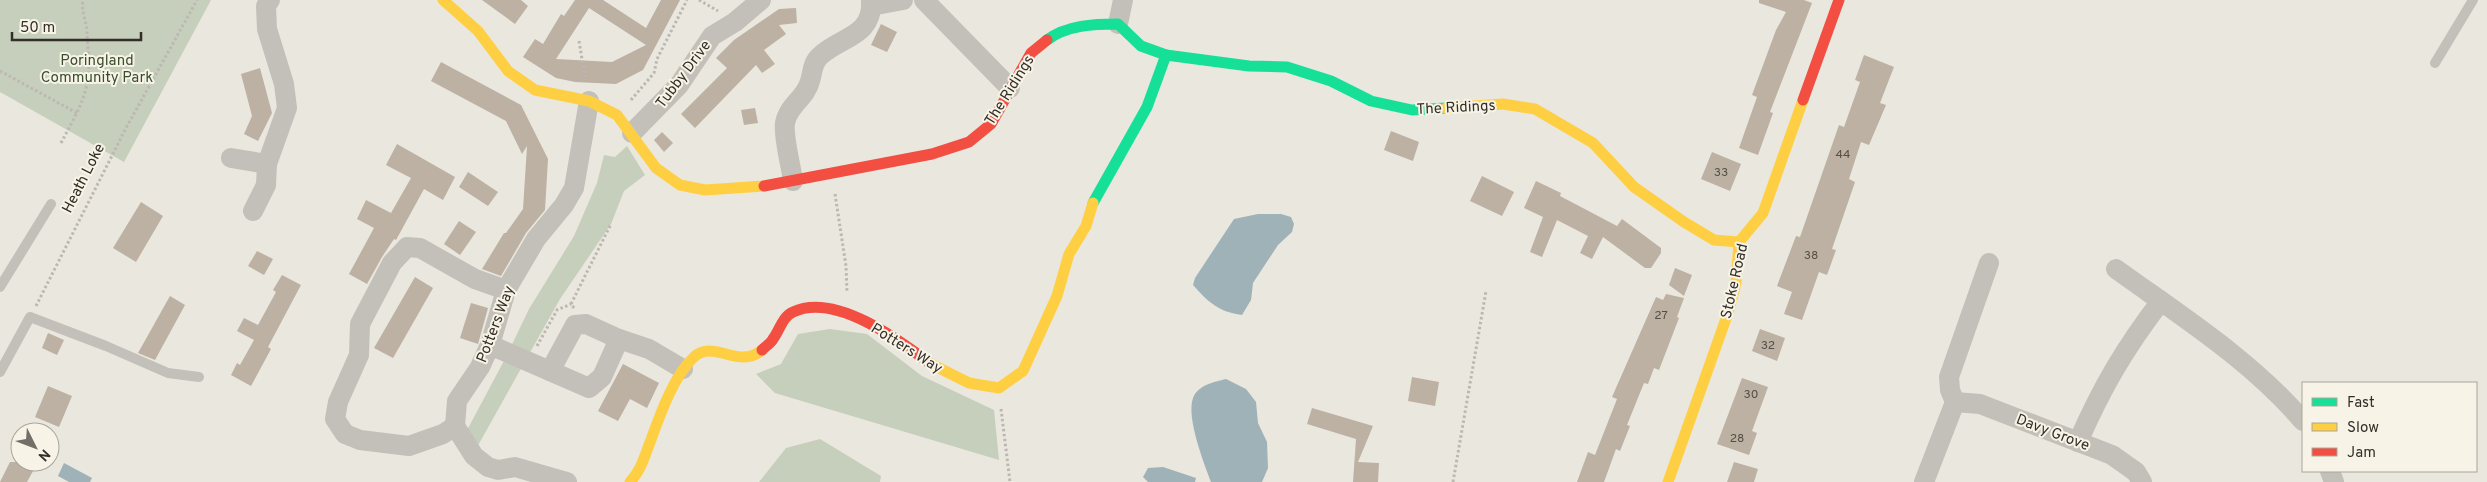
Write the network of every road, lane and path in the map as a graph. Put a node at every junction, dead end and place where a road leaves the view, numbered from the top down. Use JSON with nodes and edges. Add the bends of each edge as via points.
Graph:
{"nodes":[{"id":1,"x":83,"y":0,"type":"edge"},
{"id":2,"x":196,"y":0,"type":"edge"},
{"id":3,"x":270,"y":0,"type":"edge"},
{"id":4,"x":443,"y":0,"type":"edge"},
{"id":5,"x":687,"y":0,"type":"edge"},
{"id":6,"x":761,"y":0,"type":"edge"},
{"id":7,"x":903,"y":0,"type":"edge"},
{"id":8,"x":924,"y":0,"type":"edge"},
{"id":9,"x":1123,"y":0,"type":"edge"},
{"id":10,"x":1839,"y":0,"type":"edge"},
{"id":11,"x":2473,"y":0,"type":"edge"},
{"id":12,"x":871,"y":3,"type":"edge"},
{"id":13,"x":1118,"y":24,"type":"junction"},
{"id":14,"x":579,"y":41,"type":"dead end"},
{"id":15,"x":1166,"y":55,"type":"junction"},
{"id":16,"x":2435,"y":63,"type":"dead end"},
{"id":17,"x":0,"y":71,"type":"edge"},
{"id":18,"x":1010,"y":88,"type":"junction"},
{"id":19,"x":589,"y":101,"type":"junction"},
{"id":20,"x":77,"y":113,"type":"junction"},
{"id":21,"x":617,"y":115,"type":"junction"},
{"id":22,"x":632,"y":133,"type":"junction"},
{"id":23,"x":62,"y":143,"type":"dead end"},
{"id":24,"x":231,"y":158,"type":"dead end"},
{"id":25,"x":267,"y":164,"type":"junction"},
{"id":26,"x":832,"y":173,"type":"junction"},
{"id":27,"x":793,"y":181,"type":"junction"},
{"id":28,"x":51,"y":204,"type":"dead end"},
{"id":29,"x":253,"y":211,"type":"dead end"},
{"id":30,"x":611,"y":224,"type":"dead end"},
{"id":31,"x":1739,"y":242,"type":"junction"},
{"id":32,"x":1988,"y":263,"type":"dead end"},
{"id":33,"x":2116,"y":269,"type":"dead end"},
{"id":34,"x":0,"y":288,"type":"edge"},
{"id":35,"x":506,"y":290,"type":"junction"},
{"id":36,"x":1486,"y":291,"type":"dead end"},
{"id":37,"x":2161,"y":301,"type":"junction"},
{"id":38,"x":571,"y":304,"type":"junction"},
{"id":39,"x":848,"y":312,"type":"junction"},
{"id":40,"x":30,"y":317,"type":"junction"},
{"id":41,"x":586,"y":324,"type":"junction"},
{"id":42,"x":619,"y":340,"type":"junction"},
{"id":43,"x":490,"y":346,"type":"junction"},
{"id":44,"x":529,"y":361,"type":"junction"},
{"id":45,"x":683,"y":369,"type":"junction"},
{"id":46,"x":550,"y":370,"type":"junction"},
{"id":47,"x":0,"y":372,"type":"edge"},
{"id":48,"x":199,"y":377,"type":"dead end"},
{"id":49,"x":999,"y":388,"type":"junction"},
{"id":50,"x":1955,"y":402,"type":"junction"},
{"id":51,"x":2302,"y":420,"type":"edge"},
{"id":52,"x":455,"y":426,"type":"junction"},
{"id":53,"x":2078,"y":442,"type":"junction"},
{"id":54,"x":485,"y":474,"type":"edge"},
{"id":55,"x":567,"y":482,"type":"edge"},
{"id":56,"x":630,"y":482,"type":"edge"},
{"id":57,"x":1010,"y":482,"type":"edge"},
{"id":58,"x":1452,"y":482,"type":"edge"},
{"id":59,"x":1668,"y":482,"type":"edge"},
{"id":60,"x":1924,"y":482,"type":"edge"},
{"id":61,"x":2142,"y":482,"type":"edge"}],
"edges":[{"from":1,"to":20,"type":"path","via":[[89,65],[85,96]]},
{"from":2,"to":40,"type":"path","name":"Heath Loke","via":[[126,128]]},
{"from":3,"to":25,"type":"street","via":[[266,6],[267,29],[284,84],[287,108]]},
{"from":4,"to":19,"type":"street","name":"The Ridings","via":[[478,31],[508,71],[535,90]]},
{"from":5,"to":21,"type":"path","via":[[654,73]]},
{"from":6,"to":22,"type":"street","name":"Tubby Drive","via":[[712,36],[679,85]]},
{"from":7,"to":12,"type":"street"},
{"from":8,"to":18,"type":"street"},
{"from":9,"to":13,"type":"street"},
{"from":10,"to":31,"type":"street","name":"Stoke Road","via":[[1763,213]]},
{"from":11,"to":16,"type":"lane"},
{"from":12,"to":27,"type":"street","via":[[866,25],[819,56],[804,94],[789,110],[785,125]]},
{"from":13,"to":15,"type":"street","name":"The Ridings","via":[[1141,46]]},
{"from":13,"to":18,"type":"street","name":"The Ridings","via":[[1088,24],[1055,34],[1031,53]]},
{"from":14,"to":19,"type":"path"},
{"from":15,"to":31,"type":"street","name":"The Ridings","via":[[1286,68],[1331,81],[1372,101],[1412,110],[1503,104],[1535,109],[1593,143],[1634,187],[1684,222],[1714,240]]},
{"from":15,"to":49,"type":"street","via":[[1147,107],[1095,198],[1086,226],[1069,254],[1057,296],[1023,372]]},
{"from":17,"to":20,"type":"path"},
{"from":18,"to":26,"type":"street","name":"The Ridings","via":[[991,124],[969,142],[932,154]]},
{"from":19,"to":21,"type":"street","name":"The Ridings"},
{"from":19,"to":35,"type":"street","name":"Potters Way","via":[[574,188],[536,239]]},
{"from":20,"to":23,"type":"path"},
{"from":21,"to":22,"type":"street","name":"The Ridings"},
{"from":22,"to":27,"type":"street","name":"The Ridings","via":[[656,168],[680,185],[705,190],[759,187]]},
{"from":24,"to":25,"type":"street"},
{"from":25,"to":29,"type":"street","via":[[266,185]]},
{"from":26,"to":27,"type":"street","name":"The Ridings"},
{"from":26,"to":39,"type":"path","via":[[846,266]]},
{"from":28,"to":34,"type":"lane"},
{"from":30,"to":38,"type":"path"},
{"from":31,"to":59,"type":"street","name":"Stoke Road","via":[[1736,283],[1728,314]]},
{"from":32,"to":50,"type":"street","via":[[1949,377]]},
{"from":33,"to":37,"type":"street"},
{"from":35,"to":43,"type":"street","name":"Potters Way"},
{"from":35,"to":52,"type":"street","via":[[475,279],[420,248],[407,247],[392,263],[360,324],[360,356],[338,402],[335,419],[345,434],[360,440],[409,446],[443,434]]},
{"from":36,"to":58,"type":"path"},
{"from":37,"to":51,"type":"street","via":[[2235,355],[2281,395]]},
{"from":37,"to":53,"type":"street","via":[[2109,376]]},
{"from":38,"to":41,"type":"path"},
{"from":38,"to":44,"type":"path","via":[[557,310]]},
{"from":39,"to":45,"type":"street","name":"Potters Way","via":[[816,308],[793,312],[782,322],[773,340],[757,354],[736,358],[718,350],[696,354]]},
{"from":39,"to":49,"type":"street","name":"Potters Way","via":[[905,345],[933,366],[969,383]]},
{"from":40,"to":47,"type":"lane"},
{"from":40,"to":48,"type":"lane","via":[[168,373]]},
{"from":41,"to":42,"type":"street"},
{"from":41,"to":46,"type":"street","via":[[575,325]]},
{"from":42,"to":45,"type":"street","via":[[649,349]]},
{"from":42,"to":46,"type":"street","via":[[602,376],[589,388]]},
{"from":43,"to":44,"type":"street"},
{"from":43,"to":52,"type":"street","name":"Potters Way","via":[[457,401]]},
{"from":44,"to":46,"type":"street"},
{"from":45,"to":56,"type":"street","name":"Potters Way","via":[[637,475]]},
{"from":49,"to":57,"type":"path"},
{"from":50,"to":53,"type":"street","name":"Davy Grove","via":[[1980,404]]},
{"from":50,"to":60,"type":"street"},
{"from":52,"to":54,"type":"street"},
{"from":53,"to":61,"type":"street","name":"Davy Grove","via":[[2122,461],[2136,472]]},
{"from":54,"to":55,"type":"street","via":[[515,467]]}]}
